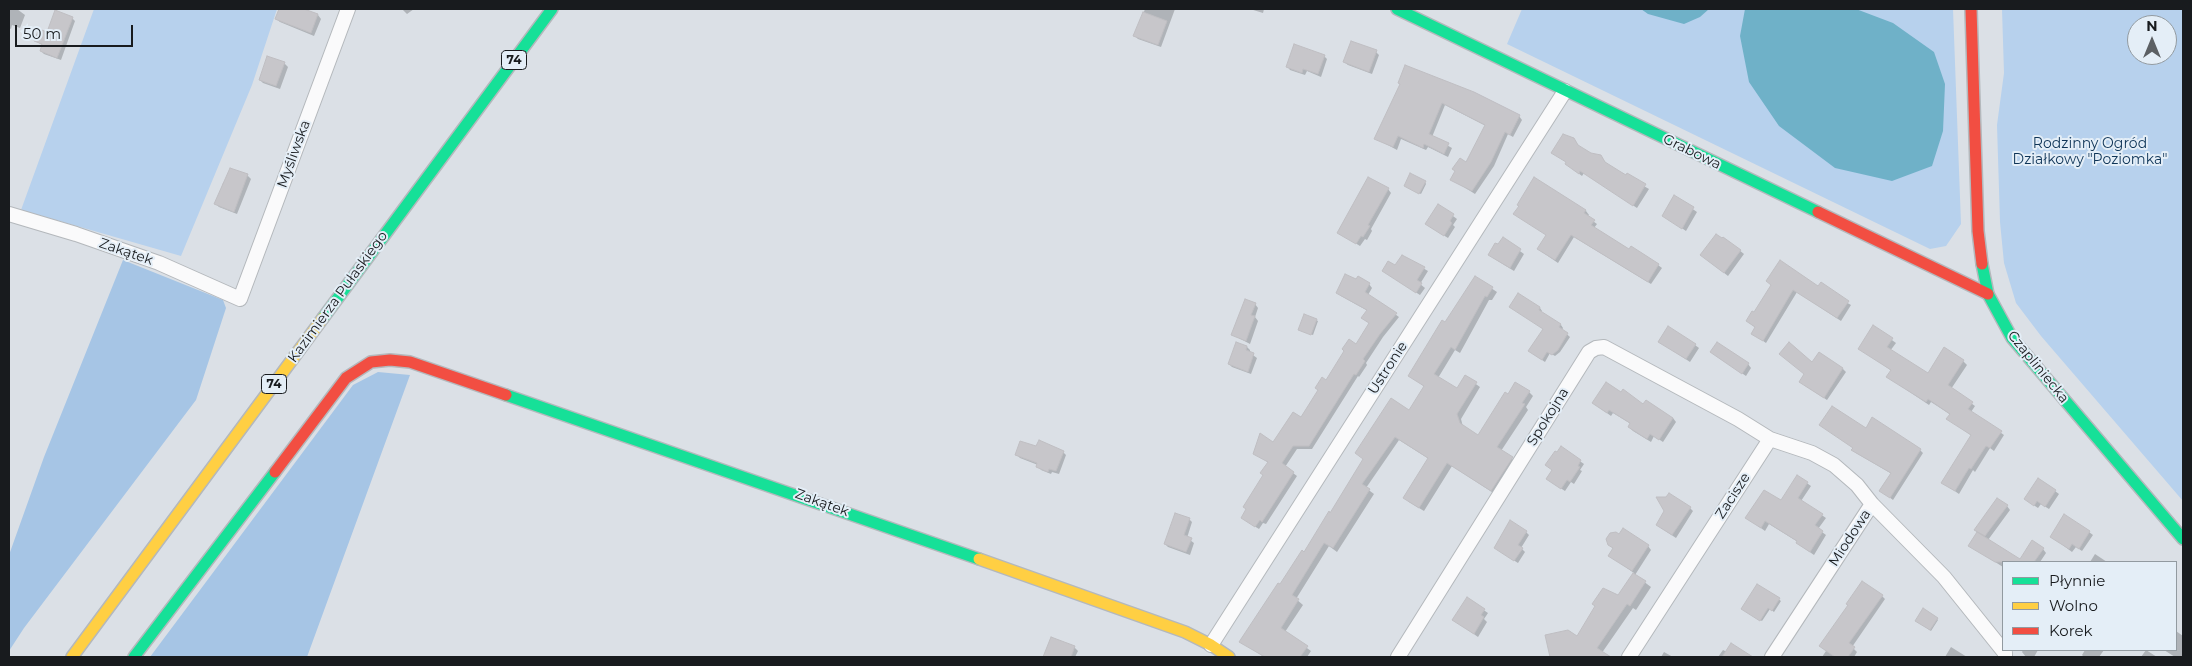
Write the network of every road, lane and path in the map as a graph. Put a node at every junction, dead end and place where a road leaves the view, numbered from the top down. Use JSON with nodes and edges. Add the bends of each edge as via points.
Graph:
{"nodes":[{"id":1,"x":348,"y":9,"type":"edge"},
{"id":2,"x":552,"y":9,"type":"edge"},
{"id":3,"x":1397,"y":9,"type":"edge"},
{"id":4,"x":1970,"y":9,"type":"edge"},
{"id":5,"x":1565,"y":90,"type":"junction"},
{"id":6,"x":9,"y":214,"type":"edge"},
{"id":7,"x":1988,"y":294,"type":"junction"},
{"id":8,"x":240,"y":299,"type":"joint"},
{"id":9,"x":1770,"y":439,"type":"junction"},
{"id":10,"x":1872,"y":504,"type":"junction"},
{"id":11,"x":2183,"y":539,"type":"edge"},
{"id":12,"x":1211,"y":645,"type":"junction"},
{"id":13,"x":2002,"y":649,"type":"edge"},
{"id":14,"x":72,"y":657,"type":"edge"},
{"id":15,"x":134,"y":657,"type":"edge"},
{"id":16,"x":1229,"y":657,"type":"edge"},
{"id":17,"x":1398,"y":657,"type":"edge"},
{"id":18,"x":1629,"y":657,"type":"edge"},
{"id":19,"x":1772,"y":657,"type":"edge"}],
"edges":[{"from":1,"to":8,"type":"street","name":"Myśliwska"},
{"from":2,"to":14,"type":"street","name":"Kazimierza Pułaskiego","number":"74"},
{"from":3,"to":5,"type":"street","name":"Grabowa"},
{"from":4,"to":7,"type":"street","name":"Czapliniecka","via":[[1978,239]]},
{"from":5,"to":7,"type":"street","name":"Grabowa"},
{"from":5,"to":12,"type":"street","name":"Ustronie"},
{"from":6,"to":8,"type":"street","name":"Zakątek","via":[[159,263]]},
{"from":7,"to":11,"type":"street","name":"Czapliniecka","via":[[2012,338]]},
{"from":9,"to":10,"type":"street","via":[[1812,453],[1834,465],[1857,485]]},
{"from":9,"to":17,"type":"street","name":"Spokojna","via":[[1604,347],[1589,352]]},
{"from":9,"to":18,"type":"street","name":"Zacisze"},
{"from":10,"to":13,"type":"street","name":"Miodowa","via":[[1944,577]]},
{"from":10,"to":19,"type":"street","name":"Miodowa"},
{"from":12,"to":15,"type":"street","name":"Zakątek","via":[[1185,632],[789,492],[410,362],[390,360],[371,362],[346,378]]},
{"from":12,"to":16,"type":"street","name":"Zakątek"}]}
